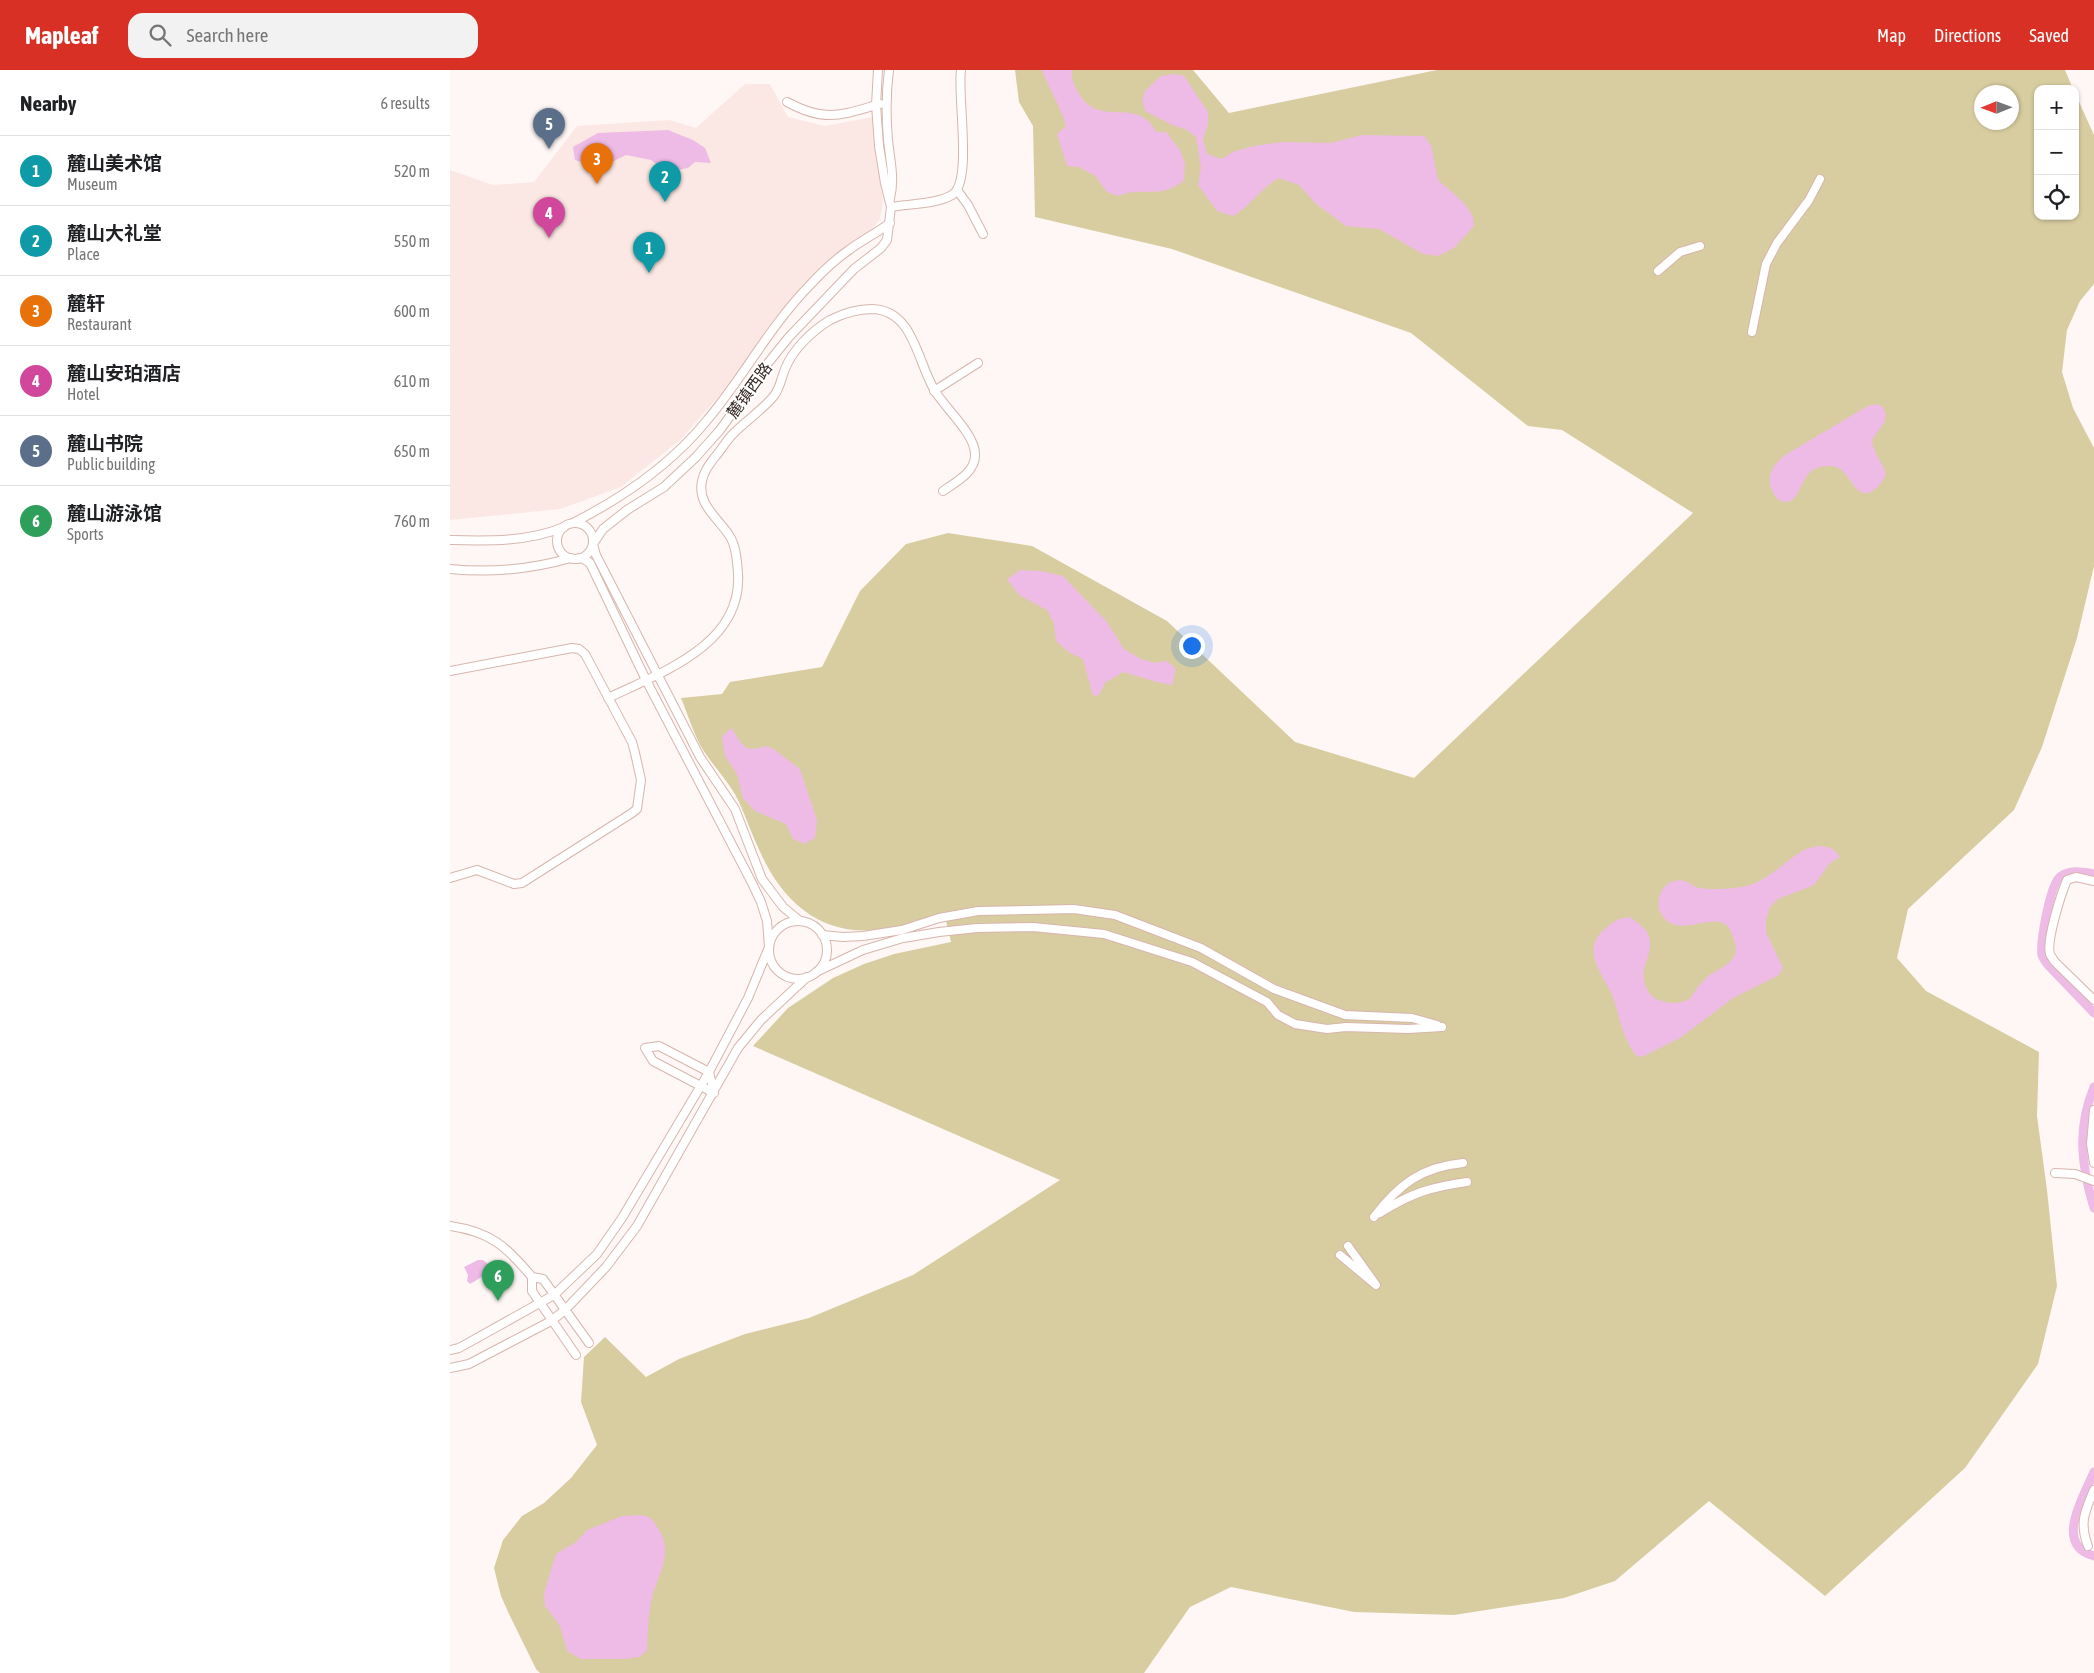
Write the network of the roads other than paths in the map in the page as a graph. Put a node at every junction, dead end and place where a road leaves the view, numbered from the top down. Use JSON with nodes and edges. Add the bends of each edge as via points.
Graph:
{"nodes":[{"id":1,"x":878,"y":70,"type":"edge"},
{"id":2,"x":889,"y":70,"type":"edge"},
{"id":3,"x":961,"y":70,"type":"edge"},
{"id":4,"x":787,"y":102,"type":"dead end"},
{"id":5,"x":886,"y":102,"type":"junction"},
{"id":6,"x":876,"y":105,"type":"junction"},
{"id":7,"x":1820,"y":179,"type":"dead end"},
{"id":8,"x":957,"y":190,"type":"junction"},
{"id":9,"x":890,"y":202,"type":"junction"},
{"id":10,"x":890,"y":223,"type":"junction"},
{"id":11,"x":984,"y":234,"type":"dead end"},
{"id":12,"x":1700,"y":246,"type":"dead end"},
{"id":13,"x":1658,"y":271,"type":"dead end"},
{"id":14,"x":1752,"y":332,"type":"dead end"},
{"id":15,"x":978,"y":363,"type":"dead end"},
{"id":16,"x":934,"y":391,"type":"junction"},
{"id":17,"x":943,"y":491,"type":"dead end"},
{"id":18,"x":573,"y":523,"type":"junction"},
{"id":19,"x":564,"y":527,"type":"junction"},
{"id":20,"x":450,"y":540,"type":"edge"},
{"id":21,"x":593,"y":544,"type":"junction"},
{"id":22,"x":573,"y":558,"type":"junction"},
{"id":23,"x":450,"y":569,"type":"edge"},
{"id":24,"x":450,"y":671,"type":"edge"},
{"id":25,"x":657,"y":676,"type":"junction"},
{"id":26,"x":646,"y":680,"type":"junction"},
{"id":27,"x":608,"y":698,"type":"junction"},
{"id":28,"x":700,"y":757,"type":"junction"},
{"id":29,"x":688,"y":762,"type":"junction"},
{"id":30,"x":450,"y":878,"type":"edge"},
{"id":31,"x":762,"y":879,"type":"junction"},
{"id":32,"x":2094,"y":882,"type":"edge"},
{"id":33,"x":752,"y":883,"type":"junction"},
{"id":34,"x":800,"y":921,"type":"junction"},
{"id":35,"x":902,"y":930,"type":"junction"},
{"id":36,"x":822,"y":935,"type":"junction"},
{"id":37,"x":903,"y":938,"type":"junction"},
{"id":38,"x":769,"y":947,"type":"junction"},
{"id":39,"x":816,"y":972,"type":"junction"},
{"id":40,"x":807,"y":977,"type":"junction"},
{"id":41,"x":2094,"y":1000,"type":"edge"},
{"id":42,"x":708,"y":1072,"type":"junction"},
{"id":43,"x":701,"y":1086,"type":"junction"},
{"id":44,"x":714,"y":1093,"type":"junction"},
{"id":45,"x":2094,"y":1111,"type":"edge"},
{"id":46,"x":1463,"y":1162,"type":"dead end"},
{"id":47,"x":2094,"y":1163,"type":"edge"},
{"id":48,"x":2055,"y":1173,"type":"dead end"},
{"id":49,"x":2092,"y":1180,"type":"edge"},
{"id":50,"x":1467,"y":1182,"type":"dead end"},
{"id":51,"x":450,"y":1226,"type":"edge"},
{"id":52,"x":1348,"y":1246,"type":"dead end"},
{"id":53,"x":1340,"y":1255,"type":"dead end"},
{"id":54,"x":532,"y":1277,"type":"junction"},
{"id":55,"x":554,"y":1295,"type":"junction"},
{"id":56,"x":540,"y":1304,"type":"junction"},
{"id":57,"x":565,"y":1310,"type":"junction"},
{"id":58,"x":551,"y":1321,"type":"junction"},
{"id":59,"x":589,"y":1343,"type":"dead end"},
{"id":60,"x":450,"y":1350,"type":"edge"},
{"id":61,"x":576,"y":1355,"type":"dead end"},
{"id":62,"x":450,"y":1368,"type":"edge"},
{"id":63,"x":2094,"y":1490,"type":"edge"},
{"id":64,"x":2088,"y":1546,"type":"dead end"}],
"edges":[{"from":1,"to":6,"type":"street"},
{"from":2,"to":5,"type":"street"},
{"from":3,"to":8,"type":"street","via":[[963,151],[962,175]]},
{"from":4,"to":6,"type":"street","via":[[802,110],[830,116]]},
{"from":5,"to":6,"type":"street"},
{"from":5,"to":9,"type":"street","via":[[893,186]]},
{"from":6,"to":9,"type":"street","via":[[882,167]]},
{"from":7,"to":14,"type":"street","via":[[1766,264]]},
{"from":8,"to":9,"type":"street","via":[[946,198]]},
{"from":8,"to":11,"type":"street"},
{"from":9,"to":10,"type":"street","name":"麓镇西路"},
{"from":10,"to":18,"type":"street","via":[[846,252],[808,286],[685,445],[628,491]]},
{"from":10,"to":21,"type":"street","name":"麓镇西路","via":[[887,240],[881,248],[854,269],[789,337],[696,457],[664,487],[603,529]]},
{"from":12,"to":13,"type":"street","via":[[1680,252]]},
{"from":15,"to":16,"type":"street"},
{"from":16,"to":17,"type":"street","via":[[971,440],[975,454],[968,474]]},
{"from":16,"to":25,"type":"street","via":[[909,333],[897,317],[882,310],[850,311],[829,321],[803,342],[792,355],[772,398],[733,434],[705,471],[701,493],[704,504],[730,537],[737,560],[735,604],[725,624],[700,649]]},
{"from":18,"to":19,"type":"street"},
{"from":18,"to":21,"type":"street","via":[[588,528]]},
{"from":19,"to":20,"type":"street","via":[[542,535],[501,541]]},
{"from":19,"to":22,"type":"street","via":[[558,535],[558,544],[562,553]]},
{"from":21,"to":22,"type":"street","via":[[587,554]]},
{"from":21,"to":25,"type":"street"},
{"from":22,"to":23,"type":"street","via":[[508,570]]},
{"from":22,"to":26,"type":"street","via":[[582,558],[590,563]]},
{"from":24,"to":27,"type":"street","via":[[579,649],[585,654]]},
{"from":25,"to":26,"type":"street"},
{"from":25,"to":28,"type":"street"},
{"from":26,"to":27,"type":"street"},
{"from":26,"to":29,"type":"street"},
{"from":27,"to":30,"type":"street","via":[[635,753],[641,780],[636,809],[522,883],[514,884],[477,870]]},
{"from":28,"to":29,"type":"street"},
{"from":28,"to":31,"type":"street","via":[[736,809]]},
{"from":29,"to":33,"type":"street"},
{"from":31,"to":33,"type":"street"},
{"from":31,"to":34,"type":"street","via":[[783,907]]},
{"from":32,"to":41,"type":"street","via":[[2076,877],[2067,880],[2061,894],[2050,954]]},
{"from":33,"to":38,"type":"street","via":[[767,921]]},
{"from":34,"to":36,"type":"street","via":[[809,923]]},
{"from":34,"to":38,"type":"street","via":[[779,927]]},
{"from":35,"to":36,"type":"street","via":[[864,936]]},
{"from":35,"to":37,"type":"street"},
{"from":35,"to":37,"type":"street","via":[[939,918],[978,911],[1074,909],[1116,915],[1201,948],[1274,989],[1315,1006],[1344,1015],[1412,1018],[1442,1027],[1327,1029],[1295,1024],[1278,1015],[1266,1002],[1192,962],[1104,934],[1033,927],[977,928]]},
{"from":36,"to":39,"type":"street","via":[[826,955]]},
{"from":37,"to":39,"type":"street","via":[[863,950]]},
{"from":38,"to":40,"type":"street","via":[[770,958],[784,976]]},
{"from":38,"to":42,"type":"street","via":[[748,998]]},
{"from":39,"to":40,"type":"street"},
{"from":40,"to":44,"type":"street","via":[[760,1020],[738,1048]]},
{"from":42,"to":43,"type":"street"},
{"from":42,"to":43,"type":"street","via":[[659,1046],[645,1048],[653,1061]]},
{"from":42,"to":44,"type":"street"},
{"from":43,"to":44,"type":"street"},
{"from":43,"to":55,"type":"street","via":[[602,1247]]},
{"from":44,"to":57,"type":"street","via":[[637,1226],[606,1267]]},
{"from":45,"to":47,"type":"street","via":[[2091,1144]]},
{"from":46,"to":50,"type":"street","via":[[1445,1164],[1406,1182],[1374,1217],[1411,1195],[1434,1186]]},
{"from":48,"to":49,"type":"street","via":[[2075,1174]]},
{"from":51,"to":54,"type":"street","via":[[469,1228],[505,1246]]},
{"from":52,"to":53,"type":"street","via":[[1376,1285]]},
{"from":54,"to":55,"type":"street","via":[[543,1279]]},
{"from":54,"to":56,"type":"street","via":[[532,1291]]},
{"from":55,"to":56,"type":"street"},
{"from":55,"to":57,"type":"street"},
{"from":56,"to":58,"type":"street"},
{"from":56,"to":60,"type":"street"},
{"from":57,"to":58,"type":"street"},
{"from":57,"to":59,"type":"street"},
{"from":58,"to":61,"type":"street"},
{"from":58,"to":62,"type":"street","via":[[470,1364]]},
{"from":63,"to":64,"type":"street","via":[[2083,1524]]}]}
